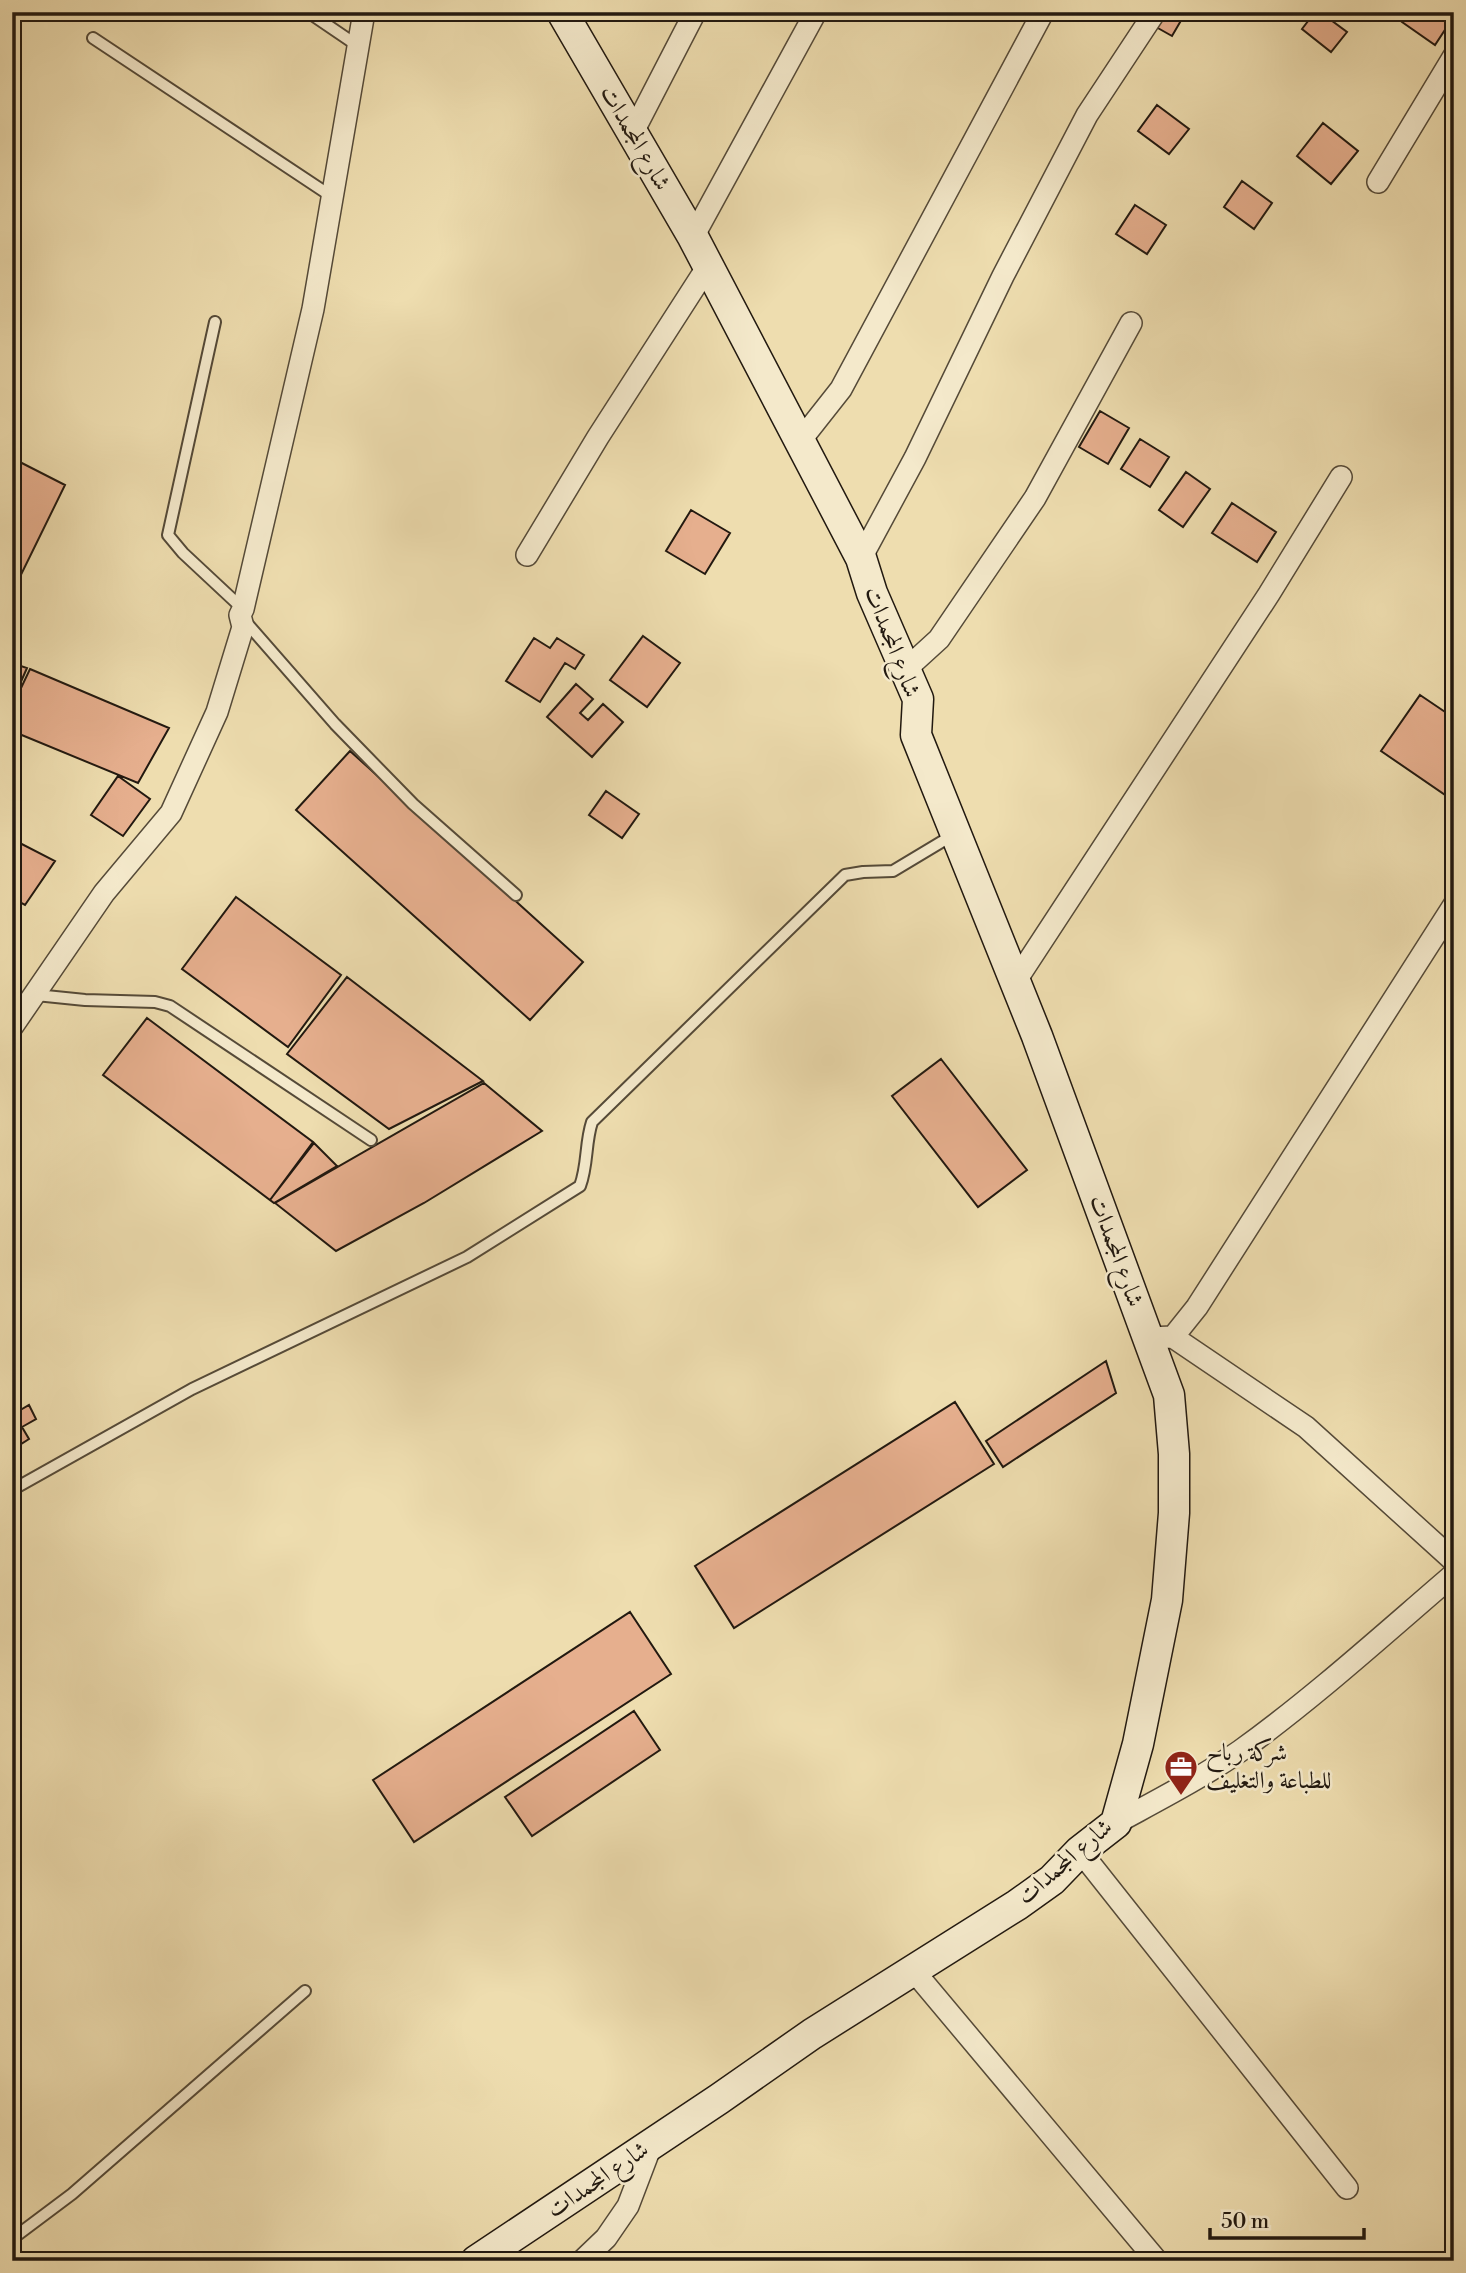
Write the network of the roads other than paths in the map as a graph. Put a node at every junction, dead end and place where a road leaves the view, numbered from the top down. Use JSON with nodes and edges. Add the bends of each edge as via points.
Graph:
{"nodes":[{"id":1,"x":309,"y":12,"type":"edge"},
{"id":2,"x":364,"y":12,"type":"edge"},
{"id":3,"x":562,"y":12,"type":"edge"},
{"id":4,"x":695,"y":12,"type":"edge"},
{"id":5,"x":816,"y":12,"type":"edge"},
{"id":6,"x":1044,"y":12,"type":"edge"},
{"id":7,"x":1155,"y":12,"type":"edge"},
{"id":8,"x":93,"y":38,"type":"dead end"},
{"id":9,"x":358,"y":46,"type":"junction"},
{"id":10,"x":1454,"y":56,"type":"edge"},
{"id":11,"x":632,"y":134,"type":"junction"},
{"id":12,"x":1378,"y":182,"type":"dead end"},
{"id":13,"x":334,"y":198,"type":"junction"},
{"id":14,"x":693,"y":237,"type":"junction"},
{"id":15,"x":708,"y":266,"type":"junction"},
{"id":16,"x":215,"y":322,"type":"dead end"},
{"id":17,"x":1130,"y":323,"type":"dead end"},
{"id":18,"x":800,"y":441,"type":"junction"},
{"id":19,"x":1341,"y":477,"type":"dead end"},
{"id":20,"x":527,"y":555,"type":"dead end"},
{"id":21,"x":861,"y":558,"type":"junction"},
{"id":22,"x":242,"y":612,"type":"junction"},
{"id":23,"x":905,"y":670,"type":"junction"},
{"id":24,"x":956,"y":834,"type":"junction"},
{"id":25,"x":516,"y":895,"type":"dead end"},
{"id":26,"x":1454,"y":905,"type":"edge"},
{"id":27,"x":1015,"y":982,"type":"junction"},
{"id":28,"x":36,"y":995,"type":"junction"},
{"id":29,"x":12,"y":1027,"type":"edge"},
{"id":30,"x":371,"y":1140,"type":"dead end"},
{"id":31,"x":1161,"y":1338,"type":"junction"},
{"id":32,"x":12,"y":1490,"type":"edge"},
{"id":33,"x":1454,"y":1562,"type":"edge"},
{"id":34,"x":1454,"y":1574,"type":"edge"},
{"id":35,"x":1116,"y":1822,"type":"junction"},
{"id":36,"x":1080,"y":1850,"type":"junction"},
{"id":37,"x":913,"y":1970,"type":"junction"},
{"id":38,"x":305,"y":1991,"type":"dead end"},
{"id":39,"x":652,"y":2143,"type":"junction"},
{"id":40,"x":1346,"y":2188,"type":"dead end"},
{"id":41,"x":12,"y":2239,"type":"edge"},
{"id":42,"x":476,"y":2261,"type":"edge"},
{"id":43,"x":582,"y":2261,"type":"edge"},
{"id":44,"x":1157,"y":2261,"type":"edge"}],
"edges":[{"from":1,"to":9,"type":"lane"},
{"from":2,"to":9,"type":"street"},
{"from":3,"to":11,"type":"main road","name":"شارع المجمدات"},
{"from":4,"to":11,"type":"street"},
{"from":5,"to":14,"type":"street"},
{"from":6,"to":18,"type":"street","via":[[841,389]]},
{"from":7,"to":21,"type":"street","via":[[1087,115]]},
{"from":8,"to":13,"type":"lane"},
{"from":9,"to":13,"type":"street"},
{"from":10,"to":12,"type":"street"},
{"from":11,"to":14,"type":"main road","name":"شارع المجمدات"},
{"from":13,"to":22,"type":"street","via":[[313,309]]},
{"from":14,"to":15,"type":"main road","name":"شارع المجمدات"},
{"from":15,"to":18,"type":"main road","name":"شارع المجمدات"},
{"from":15,"to":20,"type":"street"},
{"from":16,"to":22,"type":"lane","via":[[168,535]]},
{"from":17,"to":23,"type":"street","via":[[1035,498],[939,639]]},
{"from":18,"to":21,"type":"main road","name":"شارع المجمدات"},
{"from":19,"to":27,"type":"street"},
{"from":21,"to":23,"type":"main road","name":"شارع المجمدات"},
{"from":22,"to":25,"type":"lane","via":[[335,724],[413,804]]},
{"from":22,"to":28,"type":"street","via":[[243,627],[217,712],[171,813],[104,893]]},
{"from":23,"to":24,"type":"main road","name":"شارع المجمدات","via":[[918,699],[916,735]]},
{"from":24,"to":27,"type":"main road","name":"شارع المجمدات"},
{"from":24,"to":32,"type":"lane","via":[[893,871],[845,876],[592,1122],[580,1186],[467,1257],[192,1389]]},
{"from":26,"to":31,"type":"street","via":[[1209,1289]]},
{"from":27,"to":31,"type":"main road","name":"شارع المجمدات"},
{"from":28,"to":29,"type":"street"},
{"from":28,"to":30,"type":"lane","via":[[170,1006]]},
{"from":31,"to":33,"type":"street","via":[[1306,1426]]},
{"from":31,"to":35,"type":"main road","name":"شارع المجمدات","via":[[1174,1454],[1167,1600],[1138,1744]]},
{"from":34,"to":35,"type":"street","via":[[1240,1751]]},
{"from":35,"to":36,"type":"main road","name":"شارع المجمدات"},
{"from":36,"to":37,"type":"main road","name":"شارع المجمدات","via":[[1052,1880]]},
{"from":36,"to":40,"type":"street"},
{"from":37,"to":39,"type":"main road","name":"شارع المجمدات"},
{"from":37,"to":44,"type":"street"},
{"from":38,"to":41,"type":"lane","via":[[72,2194]]},
{"from":39,"to":42,"type":"main road","name":"شارع المجمدات"},
{"from":39,"to":43,"type":"street","via":[[628,2206],[606,2238]]}]}
